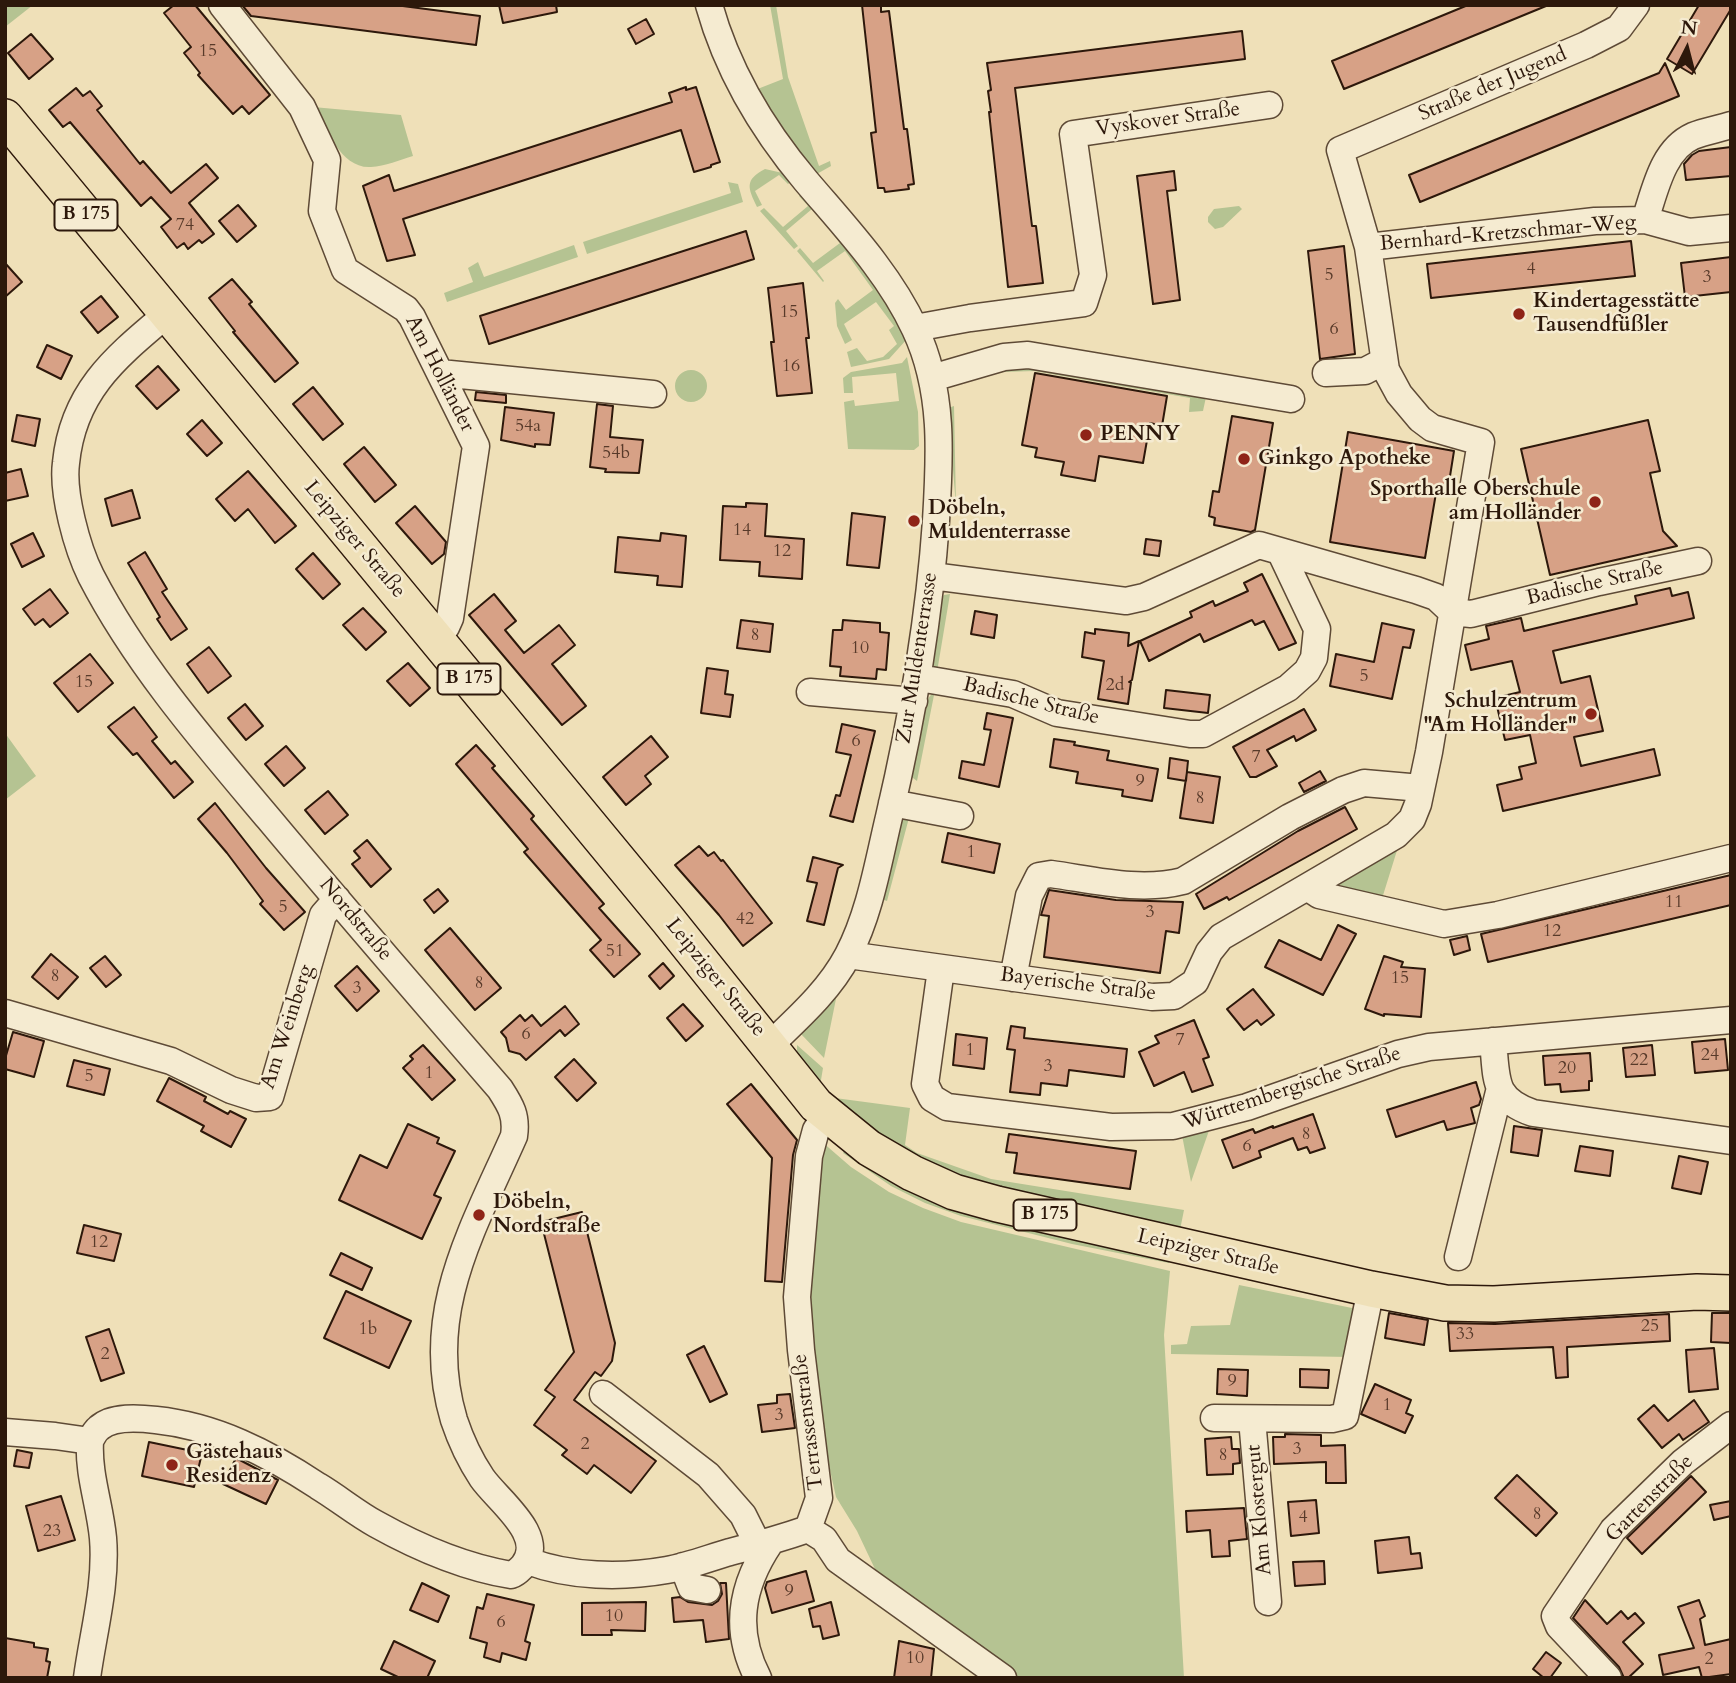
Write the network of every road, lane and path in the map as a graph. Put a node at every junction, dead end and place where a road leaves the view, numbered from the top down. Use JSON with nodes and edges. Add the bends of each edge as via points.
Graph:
{"nodes":[{"id":1,"x":222,"y":5,"type":"edge"},
{"id":2,"x":709,"y":5,"type":"edge"},
{"id":3,"x":1636,"y":5,"type":"edge"},
{"id":4,"x":1269,"y":105,"type":"dead end"},
{"id":5,"x":5,"y":117,"type":"edge"},
{"id":6,"x":1731,"y":125,"type":"edge"},
{"id":7,"x":1340,"y":150,"type":"joint"},
{"id":8,"x":1645,"y":220,"type":"junction"},
{"id":9,"x":1731,"y":228,"type":"edge"},
{"id":10,"x":1368,"y":247,"type":"junction"},
{"id":11,"x":167,"y":314,"type":"junction"},
{"id":12,"x":915,"y":328,"type":"junction"},
{"id":13,"x":1384,"y":361,"type":"junction"},
{"id":14,"x":440,"y":373,"type":"junction"},
{"id":15,"x":1326,"y":373,"type":"dead end"},
{"id":16,"x":932,"y":378,"type":"junction"},
{"id":17,"x":653,"y":394,"type":"dead end"},
{"id":18,"x":1291,"y":399,"type":"dead end"},
{"id":19,"x":1280,"y":551,"type":"junction"},
{"id":20,"x":1698,"y":561,"type":"dead end"},
{"id":21,"x":932,"y":576,"type":"junction"},
{"id":22,"x":1452,"y":612,"type":"junction"},
{"id":23,"x":434,"y":637,"type":"junction"},
{"id":24,"x":925,"y":687,"type":"junction"},
{"id":25,"x":810,"y":692,"type":"dead end"},
{"id":26,"x":1421,"y":788,"type":"junction"},
{"id":27,"x":892,"y":803,"type":"junction"},
{"id":28,"x":960,"y":816,"type":"dead end"},
{"id":29,"x":1731,"y":859,"type":"edge"},
{"id":30,"x":1307,"y":887,"type":"junction"},
{"id":31,"x":337,"y":899,"type":"junction"},
{"id":32,"x":848,"y":955,"type":"junction"},
{"id":33,"x":941,"y":968,"type":"junction"},
{"id":34,"x":1013,"y":978,"type":"junction"},
{"id":35,"x":5,"y":1013,"type":"edge"},
{"id":36,"x":1731,"y":1020,"type":"edge"},
{"id":37,"x":1493,"y":1041,"type":"junction"},
{"id":38,"x":769,"y":1046,"type":"junction"},
{"id":39,"x":1500,"y":1088,"type":"junction"},
{"id":40,"x":827,"y":1114,"type":"junction"},
{"id":41,"x":1731,"y":1141,"type":"edge"},
{"id":42,"x":1458,"y":1256,"type":"dead end"},
{"id":43,"x":1371,"y":1289,"type":"junction"},
{"id":44,"x":1731,"y":1293,"type":"edge"},
{"id":45,"x":603,"y":1394,"type":"dead end"},
{"id":46,"x":1214,"y":1418,"type":"dead end"},
{"id":47,"x":1252,"y":1419,"type":"junction"},
{"id":48,"x":1731,"y":1425,"type":"edge"},
{"id":49,"x":5,"y":1432,"type":"edge"},
{"id":50,"x":90,"y":1441,"type":"junction"},
{"id":51,"x":808,"y":1529,"type":"junction"},
{"id":52,"x":764,"y":1544,"type":"junction"},
{"id":53,"x":527,"y":1561,"type":"junction"},
{"id":54,"x":683,"y":1566,"type":"junction"},
{"id":55,"x":746,"y":1592,"type":"junction"},
{"id":56,"x":1268,"y":1602,"type":"dead end"},
{"id":57,"x":87,"y":1678,"type":"edge"},
{"id":58,"x":758,"y":1678,"type":"edge"},
{"id":59,"x":1003,"y":1678,"type":"edge"},
{"id":60,"x":1608,"y":1678,"type":"edge"}],
"edges":[{"from":1,"to":14,"type":"street","name":"Am Holländer","via":[[302,107],[327,160],[322,211],[345,270],[406,309]]},
{"from":2,"to":12,"type":"street","name":"Zur Muldenterrasse","via":[[723,48],[761,119],[888,282]]},
{"from":3,"to":7,"type":"street","name":"Straße der Jugend","via":[[1619,28],[1586,45]]},
{"from":4,"to":12,"type":"street","name":"Vyskover Straße","via":[[1073,134],[1093,275],[1084,303]]},
{"from":5,"to":11,"type":"main road","name":"Leipziger Straße","number":"B 175"},
{"from":6,"to":8,"type":"street","via":[[1693,136],[1675,148]]},
{"from":7,"to":10,"type":"street","name":"Bernhard-Kretzschmar-Weg"},
{"from":8,"to":9,"type":"street","name":"Bernhard-Kretzschmar-Weg","via":[[1689,232]]},
{"from":8,"to":10,"type":"street","name":"Bernhard-Kretzschmar-Weg","via":[[1595,221]]},
{"from":10,"to":13,"type":"street","name":"Bernhard-Kretzschmar-Weg"},
{"from":11,"to":23,"type":"main road","name":"Leipziger Straße","number":"B 175"},
{"from":11,"to":31,"type":"street","name":"Nordstraße","via":[[97,378],[79,413],[65,465],[74,527],[90,573],[127,637],[193,726]]},
{"from":12,"to":16,"type":"street","name":"Zur Muldenterrasse"},
{"from":13,"to":15,"type":"street","via":[[1365,371]]},
{"from":13,"to":22,"type":"street","name":"Bernhard-Kretzschmar-Weg","via":[[1399,394],[1420,419],[1432,428],[1481,442]]},
{"from":14,"to":17,"type":"street"},
{"from":14,"to":23,"type":"street","name":"Am Holländer","via":[[476,446],[450,618]]},
{"from":16,"to":18,"type":"street","via":[[1004,357],[1028,355]]},
{"from":16,"to":21,"type":"street","name":"Zur Muldenterrasse","via":[[940,460]]},
{"from":19,"to":21,"type":"street","via":[[1259,545],[1126,601]]},
{"from":19,"to":22,"type":"street","via":[[1436,597]]},
{"from":19,"to":24,"type":"street","name":"Badische Straße","via":[[1317,629],[1314,658],[1288,688],[1203,734],[1057,713],[1013,694]]},
{"from":20,"to":22,"type":"street","name":"Badische Straße","via":[[1471,614]]},
{"from":21,"to":24,"type":"street","name":"Zur Muldenterrasse"},
{"from":22,"to":26,"type":"street","name":"Bayerische Straße"},
{"from":23,"to":38,"type":"main road","name":"Leipziger Straße","number":"B 175"},
{"from":24,"to":25,"type":"street","name":"Badische Straße"},
{"from":24,"to":27,"type":"street","name":"Zur Muldenterrasse"},
{"from":26,"to":30,"type":"street","name":"Bayerische Straße","via":[[1407,827]]},
{"from":26,"to":34,"type":"street","via":[[1364,783],[1342,790],[1183,881],[1165,886],[1039,876],[1029,895]]},
{"from":27,"to":28,"type":"street"},
{"from":27,"to":32,"type":"street","name":"Zur Muldenterrasse","via":[[871,894]]},
{"from":29,"to":30,"type":"street","via":[[1444,924],[1320,895]]},
{"from":30,"to":34,"type":"street","name":"Bayerische Straße","via":[[1221,937],[1195,982],[1174,996]]},
{"from":31,"to":35,"type":"street","name":"Am Weinberg","via":[[323,915],[270,1097],[256,1098],[171,1061]]},
{"from":31,"to":53,"type":"street","name":"Nordstraße","via":[[513,1110],[514,1136],[454,1275],[443,1333],[443,1370],[466,1451],[530,1539]]},
{"from":32,"to":33,"type":"street","name":"Bayerische Straße"},
{"from":32,"to":38,"type":"street","name":"Zur Muldenterrasse","via":[[814,1003]]},
{"from":33,"to":34,"type":"street","name":"Bayerische Straße"},
{"from":33,"to":37,"type":"street","name":"Württembergische Straße","via":[[925,1084],[932,1098],[947,1107],[1111,1127],[1173,1126],[1247,1107],[1398,1054]]},
{"from":36,"to":37,"type":"street","name":"Württembergische Straße"},
{"from":37,"to":39,"type":"street"},
{"from":38,"to":40,"type":"main road","name":"Leipziger Straße","number":"B 175"},
{"from":39,"to":41,"type":"street","via":[[1504,1099],[1533,1113]]},
{"from":39,"to":42,"type":"street"},
{"from":40,"to":43,"type":"main road","name":"Leipziger Straße","number":"B 175","via":[[869,1148],[954,1192]]},
{"from":40,"to":51,"type":"street","name":"Terrassenstraße","via":[[816,1130],[809,1156],[797,1297],[819,1498]]},
{"from":43,"to":44,"type":"main road","name":"Leipziger Straße","number":"B 175","via":[[1445,1303],[1493,1304]]},
{"from":43,"to":47,"type":"street","name":"Am Klostergut","via":[[1345,1416]]},
{"from":45,"to":52,"type":"street","via":[[708,1475]]},
{"from":46,"to":47,"type":"street","name":"Am Klostergut"},
{"from":47,"to":56,"type":"street","name":"Am Klostergut"},
{"from":48,"to":60,"type":"street","name":"Gartenstraße","via":[[1683,1462],[1613,1530],[1555,1616]]},
{"from":49,"to":50,"type":"street"},
{"from":50,"to":53,"type":"street","via":[[99,1427],[119,1419],[144,1418],[209,1430],[270,1457],[375,1524],[446,1558],[511,1575]]},
{"from":50,"to":57,"type":"street","via":[[103,1571]]},
{"from":51,"to":52,"type":"street"},
{"from":51,"to":59,"type":"street","via":[[824,1539],[838,1560]]},
{"from":52,"to":54,"type":"street"},
{"from":52,"to":55,"type":"street"},
{"from":53,"to":54,"type":"street","via":[[575,1573],[628,1574]]},
{"from":54,"to":55,"type":"street","via":[[691,1587],[708,1596],[728,1600]]},
{"from":55,"to":58,"type":"street","via":[[743,1609],[748,1656]]}]}
